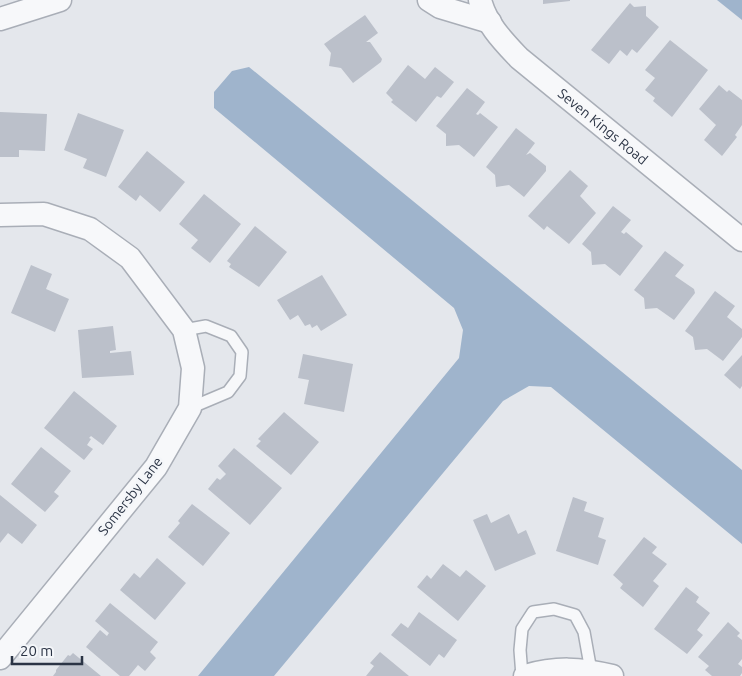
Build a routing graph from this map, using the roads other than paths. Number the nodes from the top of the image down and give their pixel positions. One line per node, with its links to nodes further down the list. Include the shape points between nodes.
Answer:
1 (60, 0): 4 (street)
2 (429, 0): 5 (street, via 440,7)
3 (480, 0): 5 (street, Seven Kings Road)
4 (0, 19)
5 (490, 22): 7 (street, Seven Kings Road, via 519,58)
6 (0, 215): 8 (street, Somersby Lane, via 44,214 90,229 130,258)
7 (742, 240)
8 (184, 330): 9 (street, Somersby Lane, via 193,368); 9 (lane, via 206,326 231,336 242,352 240,376 228,392)
9 (190, 408): 10 (street, Somersby Lane, via 156,467)
10 (0, 658)
11 (602, 673): 12 (street, via 562,668); 12 (lane, via 575,615 554,609 533,612 522,629)
12 (523, 676)

